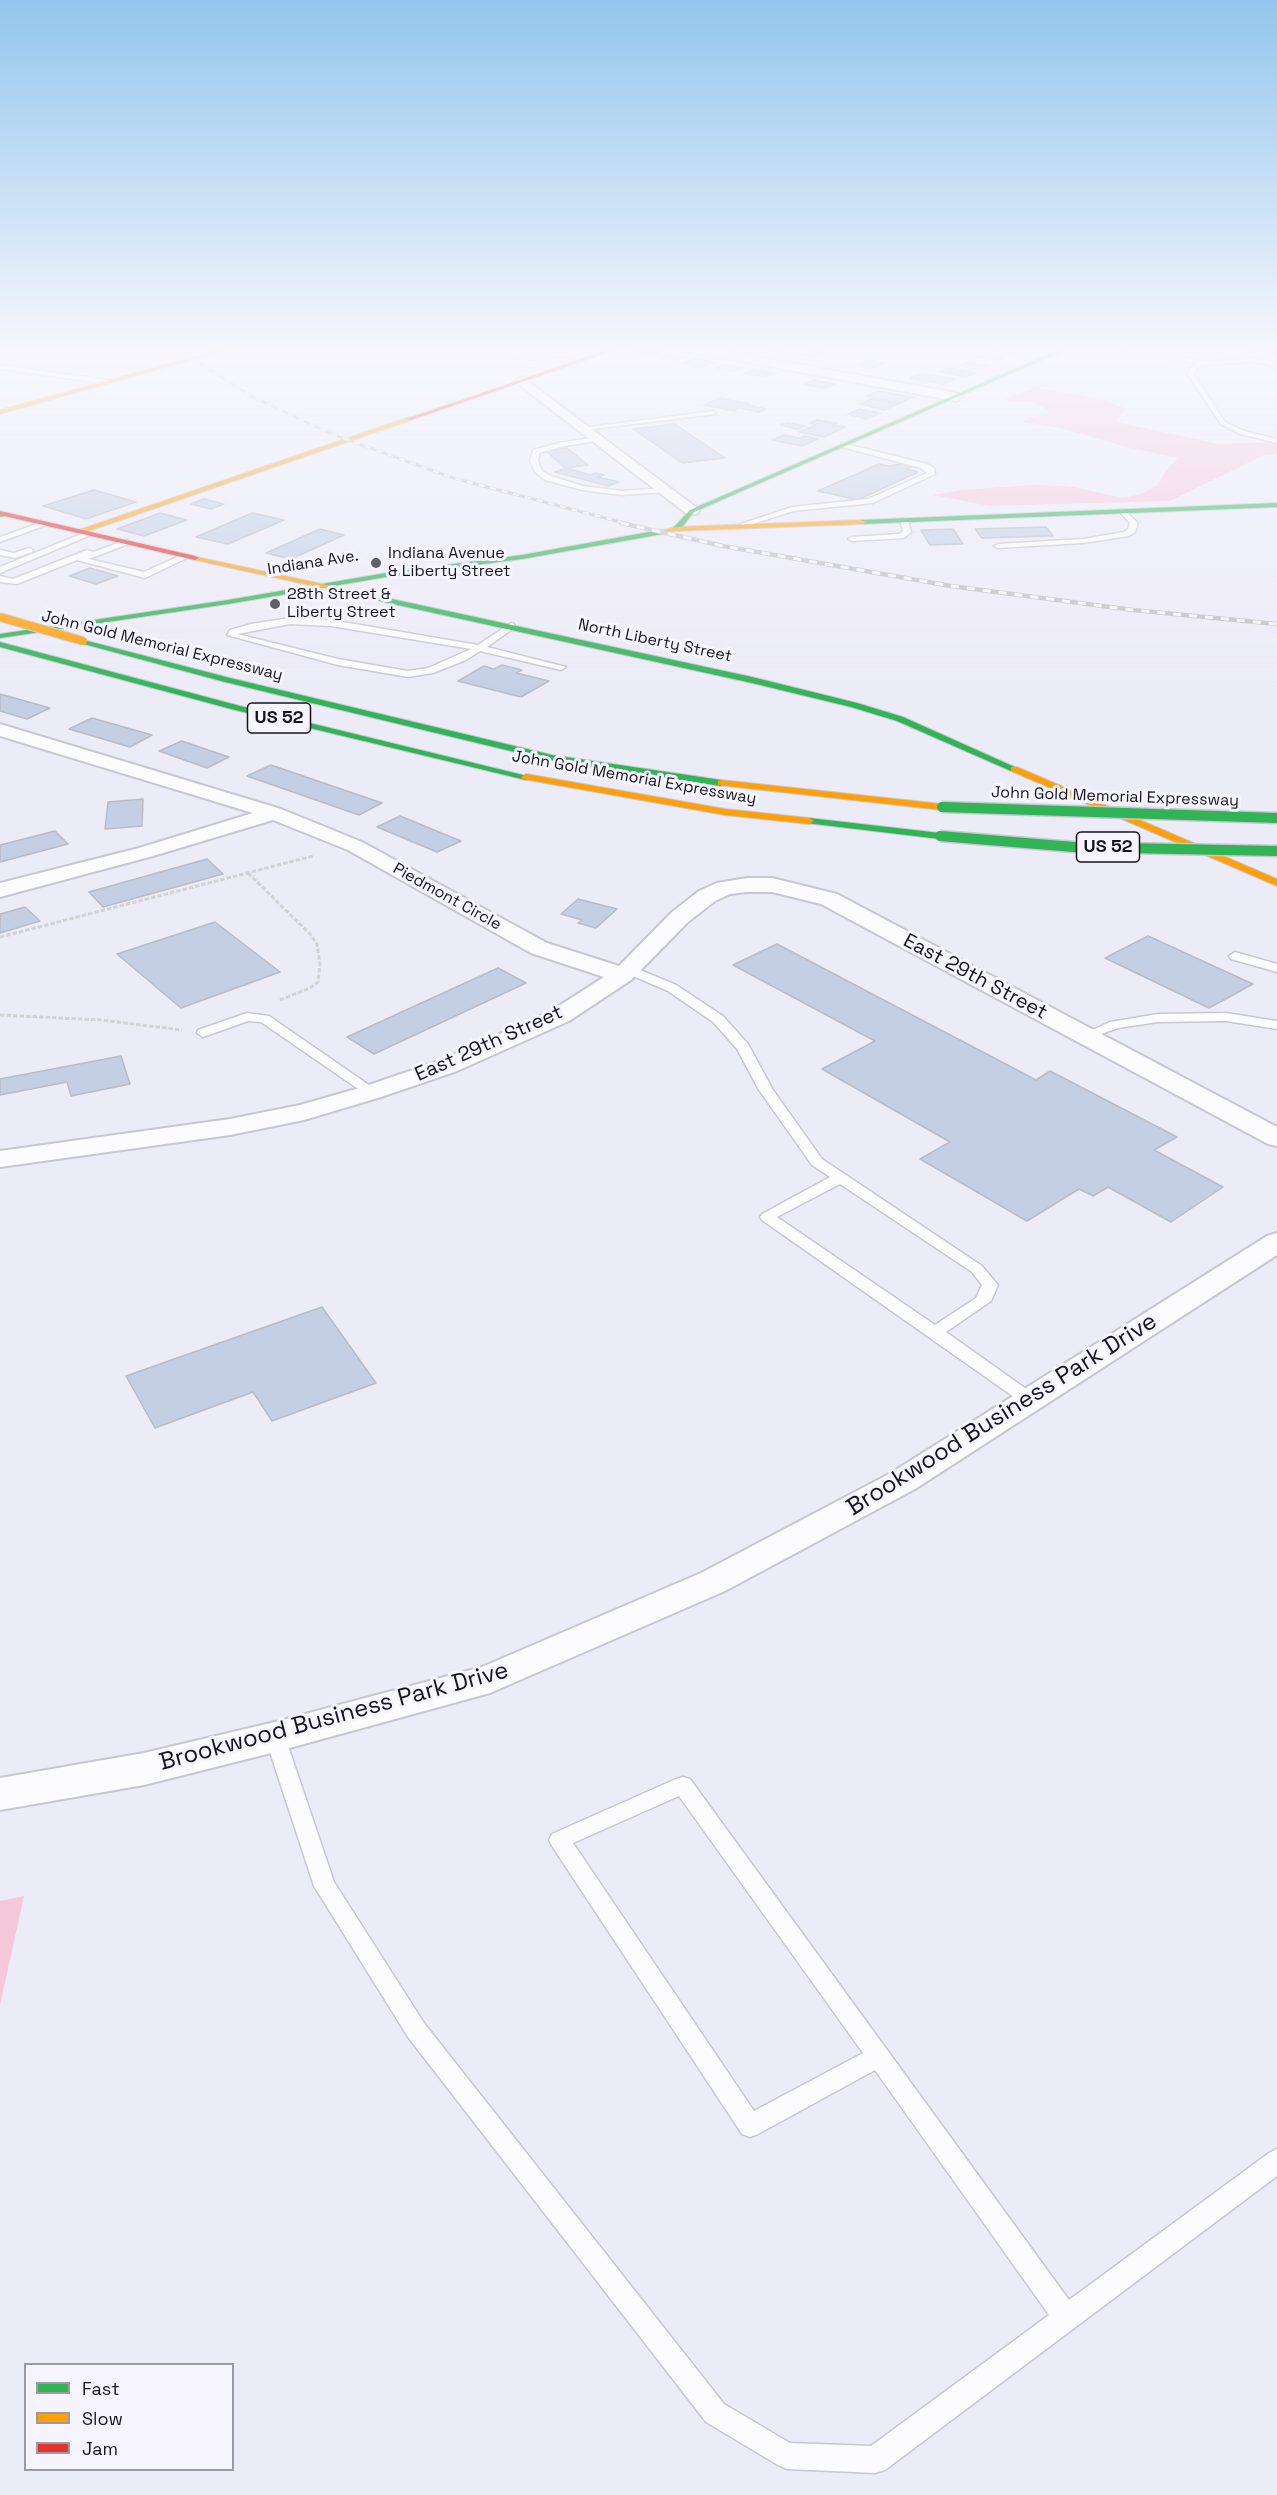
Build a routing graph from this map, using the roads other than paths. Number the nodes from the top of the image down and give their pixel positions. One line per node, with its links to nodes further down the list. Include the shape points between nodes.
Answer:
1 (284, 463): 15 (main road)
2 (535, 463): 6 (lane, via 539,472 549,478 582,488 621,493)
3 (630, 463): 6 (street)
4 (804, 463): 8 (main road)
5 (917, 463): 13 (lane, via 931,470 931,474 870,501 792,509)
6 (664, 490): 8 (street)
7 (1277, 505): 9 (main road)
8 (693, 511): 14 (main road)
9 (1123, 511): 11 (main road); 19 (lane, via 1134,524 1126,534)
10 (3, 514): 12 (main road, North Liberty Street)
11 (904, 520): 13 (main road); 16 (lane, via 907,532 900,536)
12 (45, 524): 15 (main road, North Liberty Street); 17 (lane)
13 (744, 526): 14 (main road)
14 (676, 529): 20 (main road)
15 (83, 533): 18 (main road, North Liberty Street); 21 (lane, via 15,556); 24 (lane)
16 (852, 539)
17 (0, 540)
18 (122, 542): 22 (main road, North Liberty Street); 22 (lane, via 81,560 145,575); 26 (lane, via 14,582)
19 (998, 546)
20 (547, 551): 23 (main road, Indiana Ave.); 27 (main road, Indiana Ave., via 460,558)
21 (0, 552)
22 (193, 557): 25 (main road, via 213,564); 27 (main road, North Liberty Street)
23 (475, 563): 28 (main road, Indiana Ave.); 31 (main road, via 430,574 401,597)
24 (0, 570)
25 (220, 575)
26 (0, 579)
27 (307, 581): 28 (main road, North Liberty Street); 30 (main road, Indiana Ave.)
28 (323, 585): 31 (main road, North Liberty Street); 35 (main road, Indiana Ave.)
29 (203, 592): 30 (main road)
30 (163, 602): 33 (main road, Indiana Ave.)
31 (432, 609): 34 (main road, North Liberty Street)
32 (0, 617): 36 (main road, bridge)
33 (0, 625): 36 (main road, John Gold Memorial Expressway / US 52, bridge)
34 (510, 626): 38 (lane); 44 (main road, North Liberty Street, via 752,680 900,719)
35 (0, 636)
36 (83, 641): 42 (main road, John Gold Memorial Expressway / US 52, bridge, via 552,758 740,786 942,807)
37 (0, 644): 43 (main road, John Gold Memorial Expressway / US 52, bridge, via 238,708 535,779 725,812 1074,847)
38 (479, 648): 38 (lane, via 430,671 408,674 338,662 231,635 254,626 309,621 376,628); 39 (lane)
39 (561, 667)
40 (0, 730): 41 (street, Piedmont Circle)
41 (274, 813): 45 (street); 48 (street, Piedmont Circle, via 355,846 538,948)
42 (1277, 818)
43 (1277, 851)
44 (1277, 884)
45 (0, 890)
46 (1235, 956): 47 (lane)
47 (1277, 968)
48 (626, 972): 51 (street, East 29th Street, via 680,917 706,897 735,886 772,885 829,899); 52 (street, East 29th Street, via 560,1016 448,1066); 55 (lane, via 672,988 718,1019 743,1047 766,1090 817,1162)
49 (1277, 1025): 51 (lane, via 1226,1017 1158,1018 1114,1025)
50 (203, 1033): 52 (lane, via 247,1017 264,1019)
51 (1085, 1036): 53 (street, East 29th Street)
52 (372, 1092): 54 (street, East 29th Street, via 304,1112 230,1127)
53 (1277, 1138)
54 (0, 1159)
55 (840, 1178): 57 (lane, via 977,1269 990,1285 983,1301); 57 (lane, via 767,1217)
56 (1277, 1242): 58 (street, Brookwood Business Park Drive)
57 (934, 1332): 58 (lane)
58 (1030, 1400): 59 (street, Brookwood Business Park Drive, via 903,1481 713,1582 490,1679)
59 (275, 1737): 60 (street, Brookwood Business Park Drive, via 144,1769); 63 (lane, via 325,1886 416,2030 715,2413 788,2456 875,2460)
60 (0, 1794)
61 (879, 2056): 61 (lane, via 683,1785 559,1840 750,2126); 63 (lane)
62 (1277, 2161): 63 (lane)
63 (1067, 2318)

